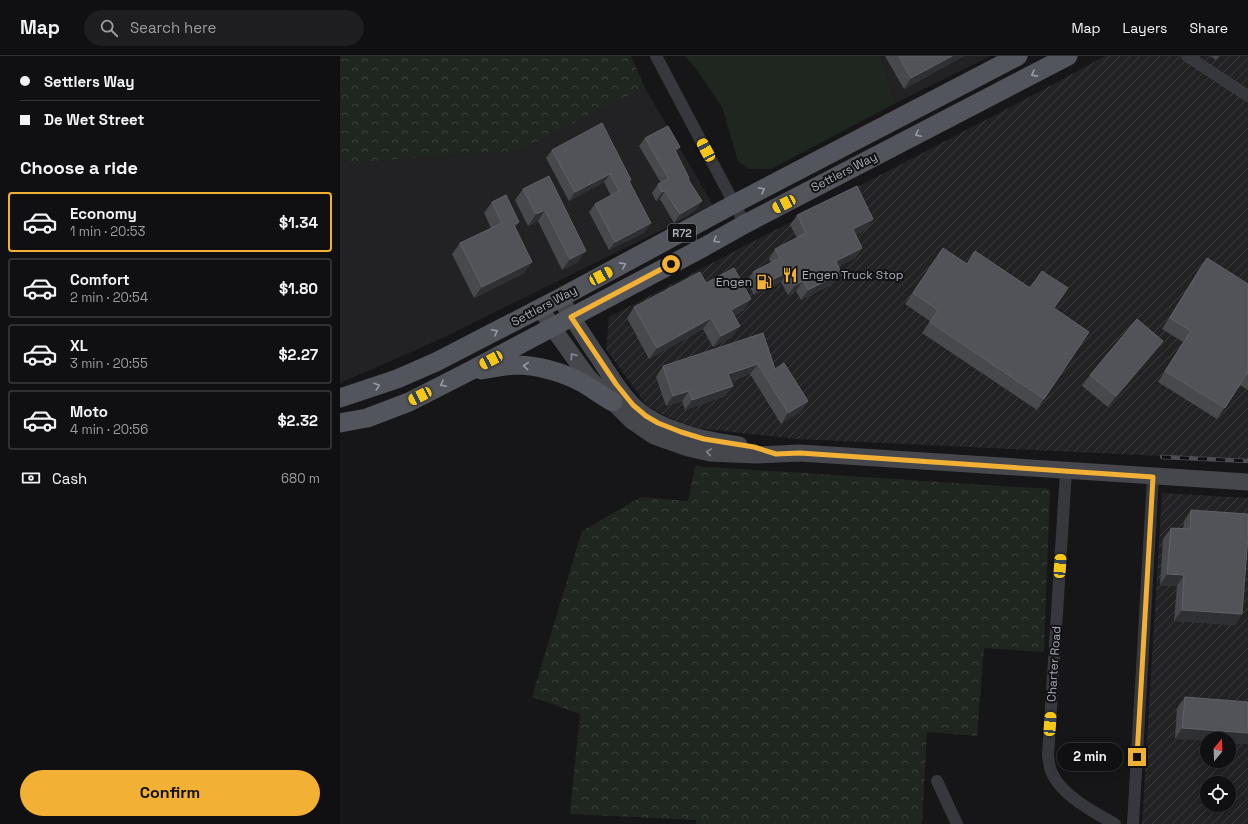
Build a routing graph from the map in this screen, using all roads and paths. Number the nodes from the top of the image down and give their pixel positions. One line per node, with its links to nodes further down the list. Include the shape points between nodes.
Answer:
1 (656, 56): 6 (street)
2 (1018, 56): 6 (main road, Settlers Way / R72, one-way to 2)
3 (1068, 56): 7 (main road, Settlers Way / R72, one-way to 7)
4 (1187, 56): 5 (street)
5 (1248, 96)
6 (734, 204): 7 (street); 8 (main road, Settlers Way / R72, one-way to 6)
7 (745, 224): 10 (main road, Settlers Way / R72, one-way to 10)
8 (560, 298): 9 (main road, Settlers Way / R72); 10 (street)
9 (541, 308): 11 (street); 13 (main road, Settlers Way / R72, one-way to 9, via 397,379 436,362)
10 (571, 317): 11 (main road, Settlers Way / R72); 16 (street, via 616,384 646,416 658,423 704,439 754,447)
11 (552, 327): 12 (main road, Settlers Way / R72); 14 (street, one-way to 11, via 588,377)
12 (466, 373): 14 (main road, one-way to 12, via 583,383 538,367 515,365); 15 (main road, Settlers Way / R72, one-way to 15, via 409,402 367,418)
13 (340, 398)
14 (613, 402): 16 (street, one-way to 14, via 739,455 688,448 654,436 632,421)
15 (340, 423)
16 (776, 454): 17 (street, via 800,453)
17 (1066, 471): 18 (street); 22 (street, Charter Road, via 1049,764 1056,781 1063,789 1099,816)
18 (1153, 477): 19 (street); 23 (street)
19 (1248, 482)
20 (937, 780): 21 (street)
21 (957, 824)
22 (1115, 824)
23 (1133, 824)

